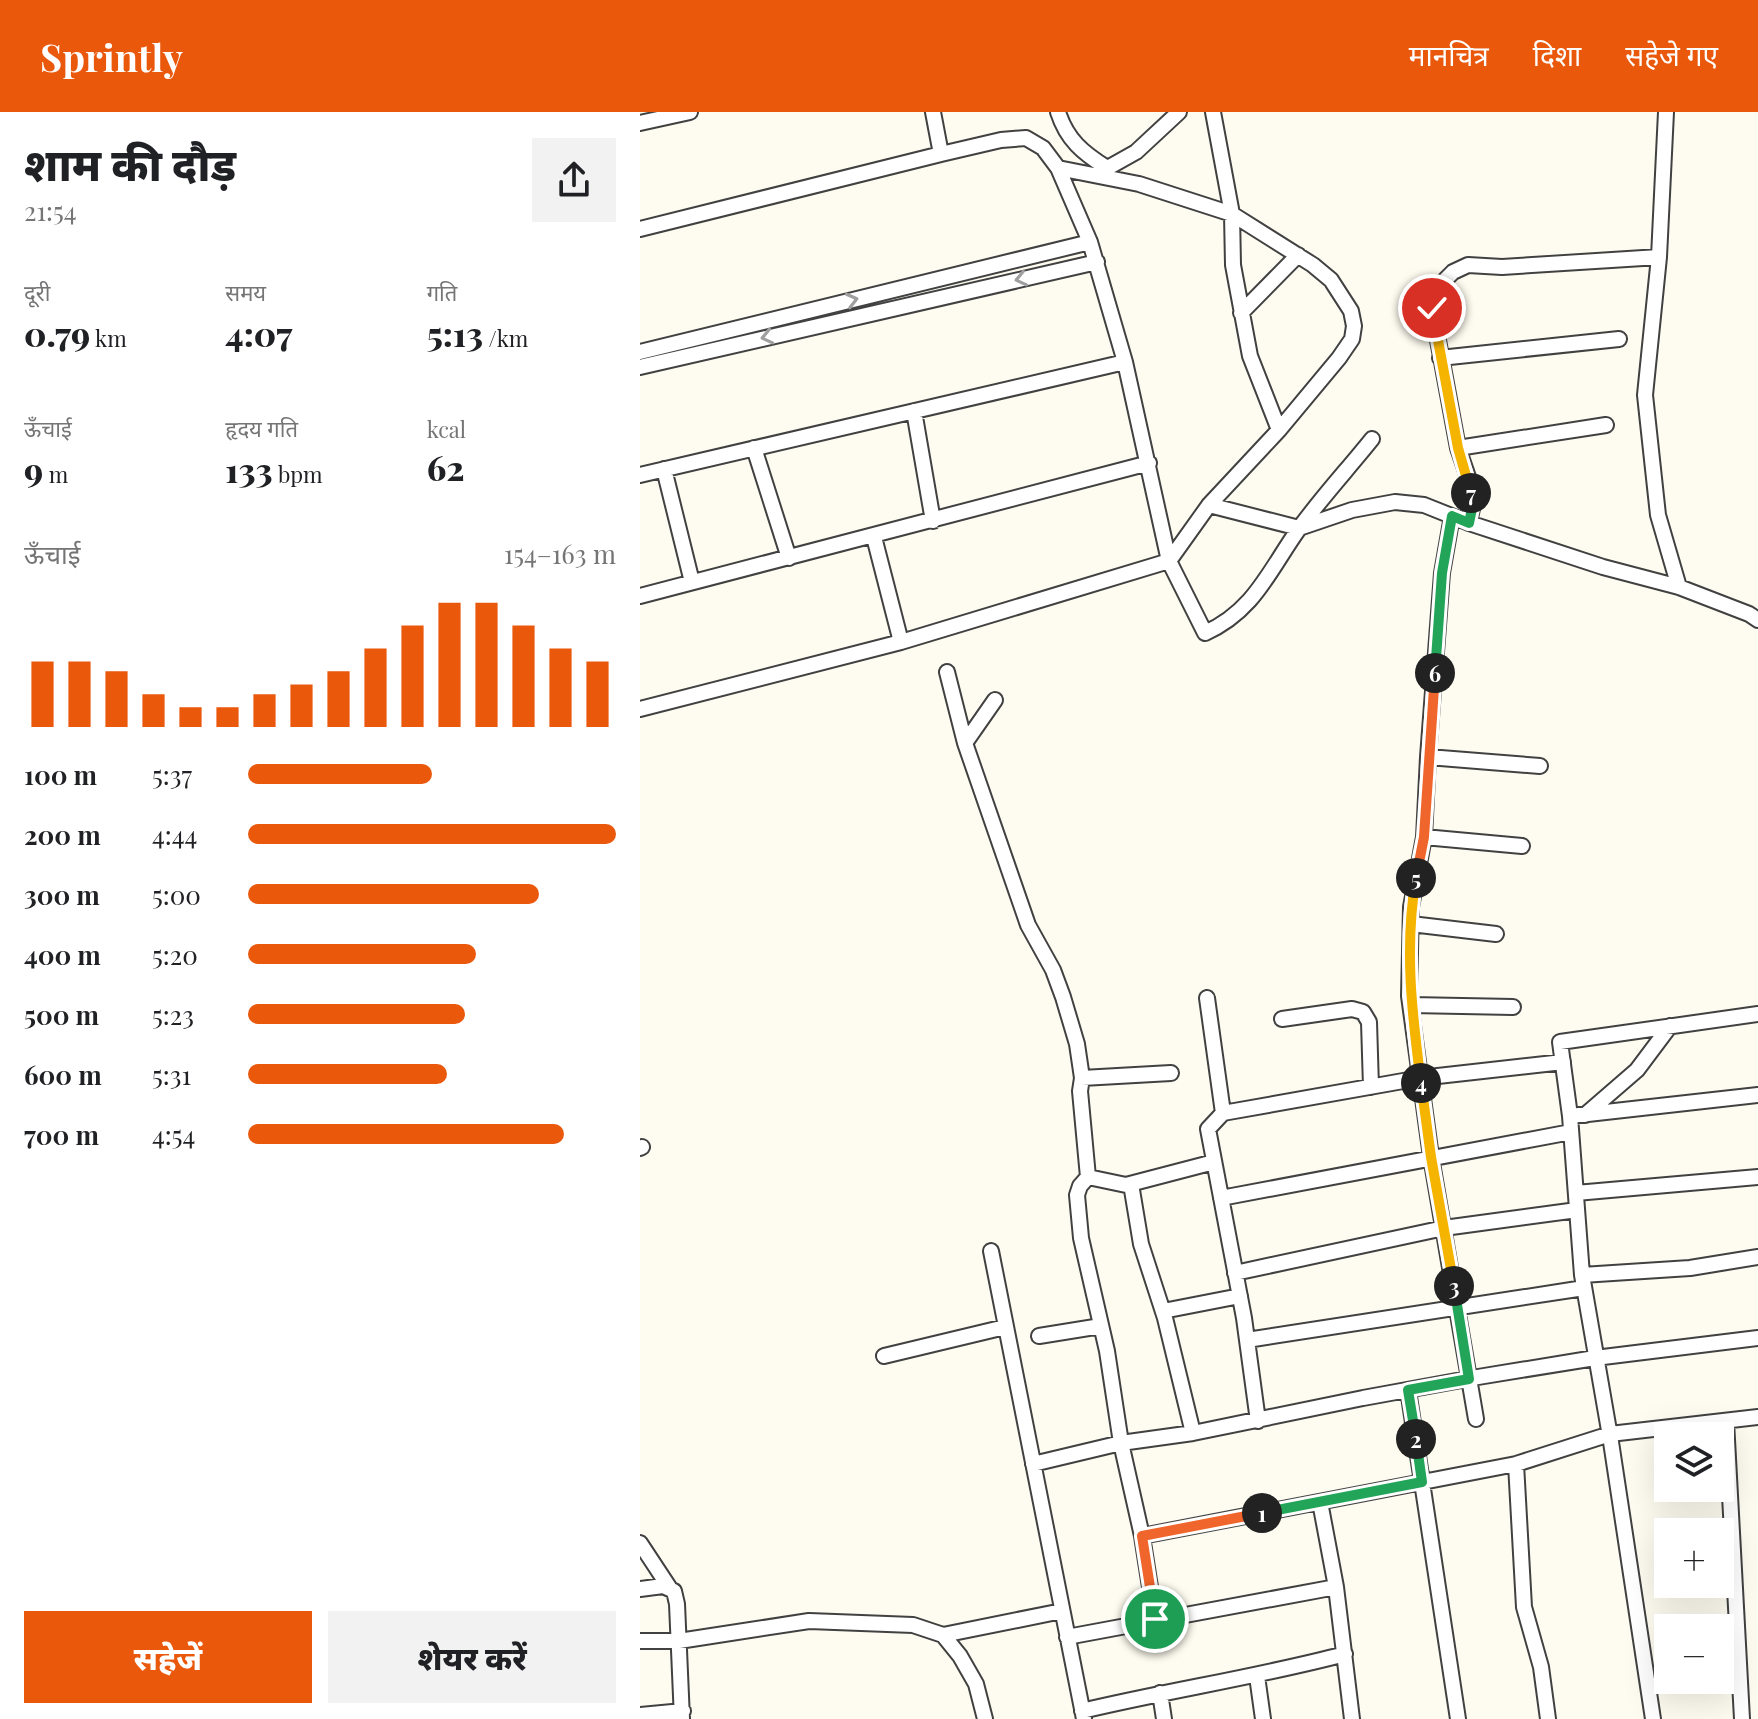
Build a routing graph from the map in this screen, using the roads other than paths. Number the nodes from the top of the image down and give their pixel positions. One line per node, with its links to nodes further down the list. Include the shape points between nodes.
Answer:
1 (646, 112): 8 (street)
2 (690, 112): 9 (street)
3 (933, 112): 10 (street)
4 (1058, 112): 12 (street, via 1070,139)
5 (1179, 112): 12 (street, via 1136,152)
6 (1213, 112): 13 (street)
7 (1666, 112): 17 (street)
8 (640, 114)
9 (640, 123)
10 (941, 154): 11 (street, via 1026,138 1043,148); 14 (street)
11 (1058, 168): 12 (street); 15 (street)
12 (1101, 172): 13 (street)
13 (1232, 214): 16 (street); 19 (street)
14 (640, 229)
15 (1090, 242): 18 (street); 21 (street, one-way to 15)
16 (1298, 255): 19 (street); 27 (street, via 1331,280 1351,311 1354,326 1339,358)
17 (1659, 257): 22 (street, via 1468,265 1443,282 1432,308); 43 (street, via 1645,395 1658,515)
18 (1097, 262): 23 (street); 24 (street, one-way to 24)
19 (1241, 313): 27 (street, via 1250,356)
20 (1619, 339): 22 (street)
21 (640, 352)
22 (1440, 358): 30 (street)
23 (1125, 362): 25 (street); 31 (street)
24 (640, 367)
25 (914, 411): 29 (street); 36 (street)
26 (1606, 425): 30 (street)
27 (1279, 430): 34 (street)
28 (1372, 439): 38 (street)
29 (754, 448): 32 (street); 40 (street)
30 (1458, 448): 37 (street, via 1473,504)
31 (1149, 463): 36 (street); 41 (street)
32 (664, 469): 33 (street); 42 (street)
33 (640, 475)
34 (1209, 505): 38 (street); 41 (street)
35 (1452, 516): 37 (street); 38 (street, via 1424,505 1395,502); 51 (street, via 1442,573)
36 (933, 521): 39 (street)
37 (1469, 523): 43 (street)
38 (1299, 528): 41 (street, via 1250,603 1205,633)
39 (874, 537): 40 (street); 46 (street)
40 (789, 558): 42 (street)
41 (1169, 561): 46 (street)
42 (692, 582): 44 (street)
43 (1679, 587): 45 (street)
44 (640, 596)
45 (1758, 620)
46 (901, 642): 49 (street)
47 (947, 672): 50 (street)
48 (995, 700): 50 (street)
49 (640, 709)
50 (965, 743): 65 (street, via 1028,925 1063,997)
51 (1428, 757): 52 (street); 53 (street)
52 (1540, 766)
53 (1424, 837): 54 (street); 55 (street)
54 (1522, 846)
55 (1411, 924): 56 (street); 58 (street)
56 (1496, 934)
57 (1207, 998): 69 (street)
58 (1411, 1005): 59 (street); 66 (street)
59 (1513, 1007)
60 (1758, 1014): 62 (street)
61 (1282, 1019): 67 (street, via 1363,1012 1369,1022)
62 (1670, 1026): 63 (street, via 1560,1042); 70 (street, via 1637,1070)
63 (1563, 1062): 66 (street); 70 (street)
64 (1171, 1073): 65 (street)
65 (1082, 1078): 74 (street)
66 (1420, 1078): 67 (street); 72 (street)
67 (1371, 1087): 69 (street)
68 (1758, 1095): 70 (street)
69 (1223, 1113): 73 (street, via 1208,1129)
70 (1578, 1115): 71 (street)
71 (1571, 1132): 72 (street); 77 (street)
72 (1431, 1157): 78 (street); 80 (street)
73 (1214, 1162): 76 (street); 78 (street)
74 (1088, 1177): 76 (street); 88 (street, via 1080,1186 1078,1206)
75 (1758, 1177): 77 (street)
76 (1131, 1184): 87 (street, via 1141,1244)
77 (1576, 1193): 79 (street)
78 (1221, 1198): 83 (street)
79 (1577, 1210): 80 (street); 84 (street)
80 (1444, 1228): 83 (street); 86 (street)
81 (991, 1251): 89 (street)
82 (1758, 1257): 84 (street)
83 (1235, 1273): 85 (street)
84 (1583, 1281): 86 (street); 94 (street)
85 (1240, 1296): 87 (street); 92 (street)
86 (1457, 1305): 92 (street); 95 (street)
87 (1163, 1311): 101 (street)
88 (1101, 1326): 90 (street); 103 (street)
89 (1005, 1327): 93 (street); 104 (street)
90 (1039, 1336)
91 (1758, 1338): 94 (street)
92 (1247, 1340): 99 (street)
93 (884, 1356)
94 (1595, 1358): 95 (street); 102 (street)
95 (1469, 1379): 96 (street); 98 (street)
96 (1408, 1390): 99 (street); 106 (street)
97 (1758, 1417): 100 (street)
98 (1476, 1419)
99 (1258, 1421): 101 (street)
100 (1726, 1421): 102 (street); 132 (street)
101 (1193, 1433): 103 (street)
102 (1610, 1434): 105 (street); 131 (street)
103 (1121, 1443): 104 (street); 108 (street)
104 (1033, 1464): 113 (street)
105 (1516, 1464): 106 (street); 130 (street, via 1524,1607 1541,1667)
106 (1422, 1482): 107 (street); 129 (street)
107 (1320, 1502): 108 (street); 111 (street)
108 (1142, 1536): 114 (street)
109 (640, 1543): 110 (street)
110 (669, 1587): 112 (street); 118 (street, via 677,1604)
111 (1336, 1587): 114 (street); 119 (street)
112 (640, 1589)
113 (1062, 1611): 115 (street); 116 (street)
114 (1155, 1619): 116 (street)
115 (943, 1635): 118 (street, via 913,1625 809,1621); 125 (street, via 976,1684)
116 (1067, 1637): 124 (street)
117 (640, 1641): 118 (street)
118 (679, 1641): 123 (street)
119 (1345, 1654): 120 (street); 128 (street)
120 (1257, 1676): 121 (street); 127 (street)
121 (1160, 1693): 124 (street); 126 (street)
122 (640, 1715): 123 (street)
123 (682, 1715)
124 (1083, 1715)
125 (985, 1719)
126 (1164, 1719)
127 (1263, 1719)
128 (1352, 1719)
129 (1458, 1719)
130 (1548, 1719)
131 (1653, 1719)
132 (1742, 1719)

